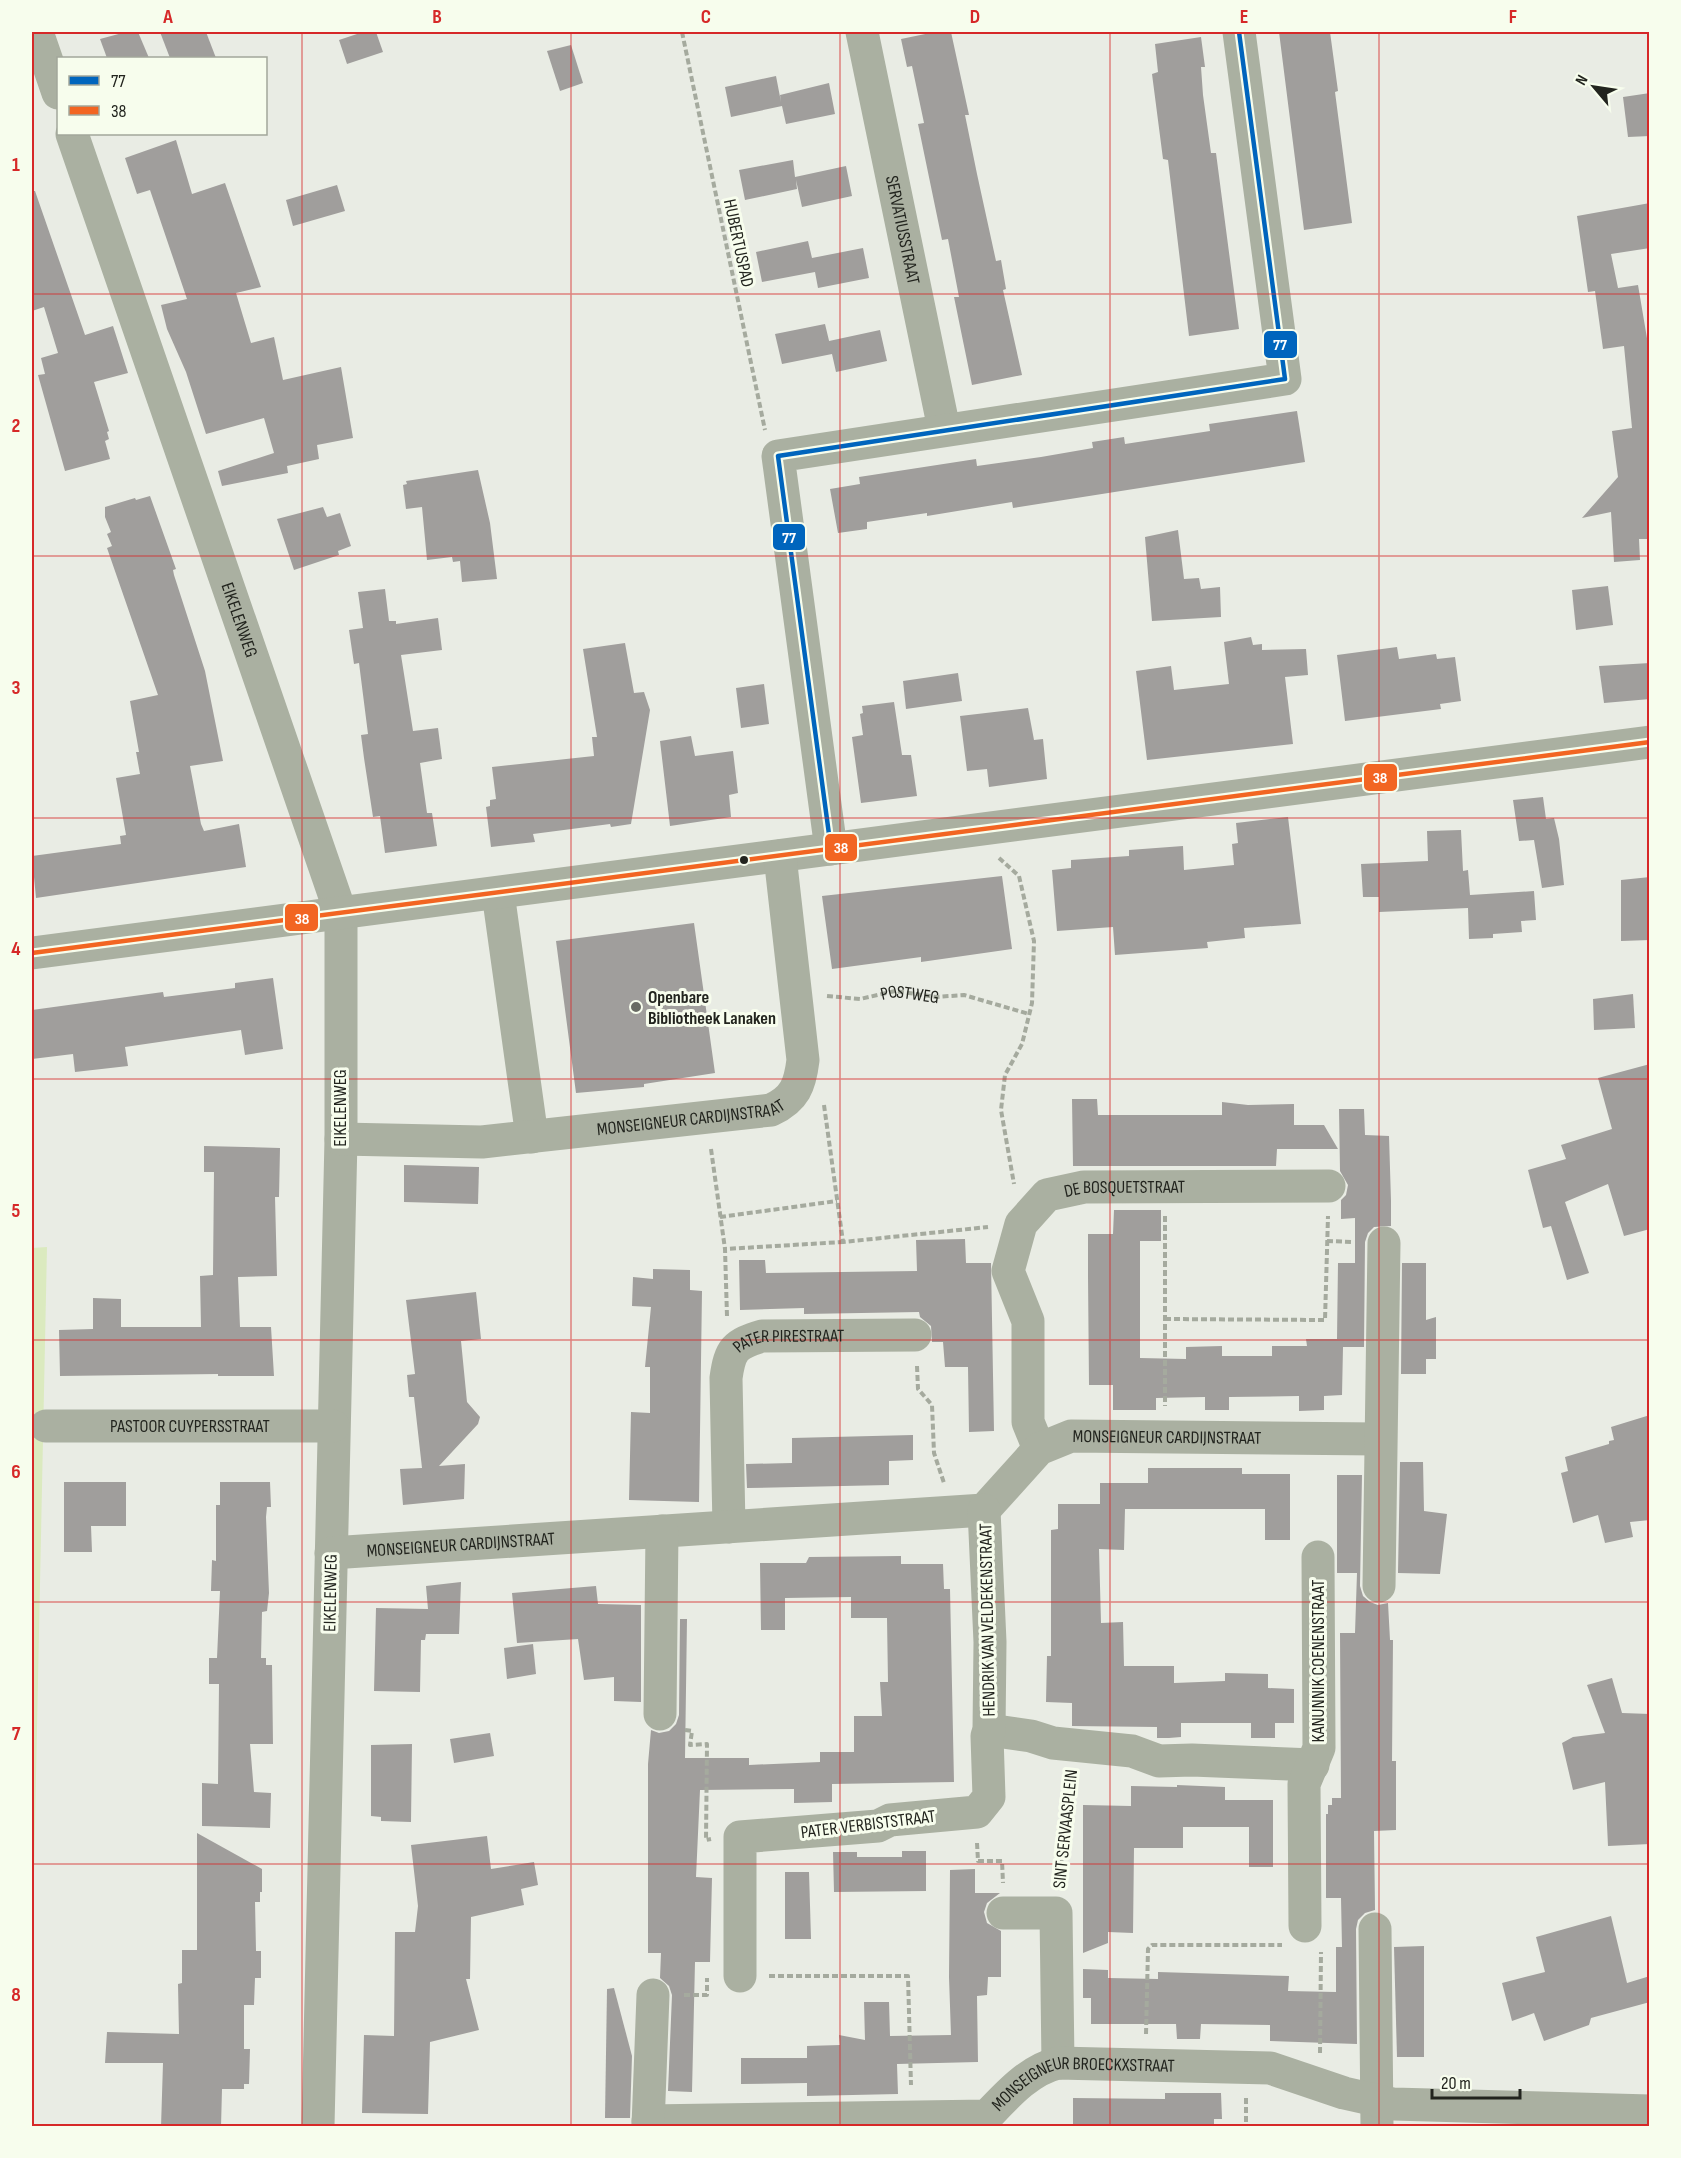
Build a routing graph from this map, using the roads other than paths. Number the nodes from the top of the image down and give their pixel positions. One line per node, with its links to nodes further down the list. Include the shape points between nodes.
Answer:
1 (37, 32): 4 (street)
2 (862, 32): 6 (street, SERVATIUSSTRAAT)
3 (1239, 32): 6 (street, via 1285,379)
4 (57, 90)
5 (72, 135): 11 (street, EIKELENWEG)
6 (944, 429): 8 (street, via 778,456)
7 (1650, 742): 8 (street)
8 (831, 849): 9 (street)
9 (780, 855): 10 (street); 13 (street, MONSEIGNEUR CARDIJNSTRAAT, via 803,1060 801,1080 794,1095 771,1110)
10 (498, 893): 11 (street); 13 (street)
11 (341, 914): 12 (street); 14 (street, EIKELENWEG)
12 (32, 953)
13 (532, 1137): 14 (street, MONSEIGNEUR CARDIJNSTRAAT, via 482,1142)
14 (340, 1139): 19 (street, EIKELENWEG)
15 (1329, 1186): 21 (street, DE BOSQUETSTRAAT, via 1084,1187 1047,1195 1025,1220 1008,1272 1028,1322 1028,1422)
16 (1384, 1243): 20 (street)
17 (915, 1335): 23 (street, PATER PIRESTRAAT, via 762,1336 741,1342 729,1357 726,1378)
18 (46, 1426): 19 (street, PASTOOR CUYPERSSTRAAT)
19 (333, 1426): 25 (street, EIKELENWEG)
20 (1379, 1439): 21 (street, MONSEIGNEUR CARDIJNSTRAAT, via 1071,1436); 27 (street)
21 (1039, 1449): 22 (street, MONSEIGNEUR CARDIJNSTRAAT)
22 (969, 1511): 23 (street, MONSEIGNEUR CARDIJNSTRAAT); 29 (street, HENDRIK VAN VELDEKENSTRAAT, via 990,1642)
23 (729, 1527): 24 (street, MONSEIGNEUR CARDIJNSTRAAT)
24 (662, 1531): 25 (street, MONSEIGNEUR CARDIJNSTRAAT); 28 (street)
25 (331, 1553): 41 (street, EIKELENWEG)
26 (1318, 1557): 30 (street, KANUNNIK COENENSTRAAT, via 1319,1748)
27 (1379, 1586)
28 (660, 1714)
29 (989, 1730): 30 (street, KANUNNIK COENENSTRAAT, via 1132,1751 1159,1761); 34 (street, PATER VERBISTSTRAAT, via 989,1797 977,1812 890,1820 878,1826 740,1837)
30 (1314, 1765): 32 (street, KANUNNIK COENENSTRAAT, via 1304,1784)
31 (1003, 1913): 36 (street, SINT SERVAASPLEIN, via 1056,1913)
32 (1305, 1926)
33 (1375, 1929): 38 (street)
34 (740, 1976)
35 (653, 1995): 40 (street, MONSEIGNEUR BROECKXSTRAAT)
36 (1058, 2063): 38 (street, MONSEIGNEUR BROECKXSTRAAT, via 1270,2068 1319,2084); 39 (street, MONSEIGNEUR BROECKXSTRAAT, via 1042,2067 1005,2096)
37 (1650, 2111): 38 (street, MONSEIGNEUR BROECKXSTRAAT, via 1393,2104)
38 (1377, 2114)
39 (987, 2122): 40 (street, MONSEIGNEUR BROECKXSTRAAT, via 911,2117)
40 (648, 2124)
41 (318, 2127)

